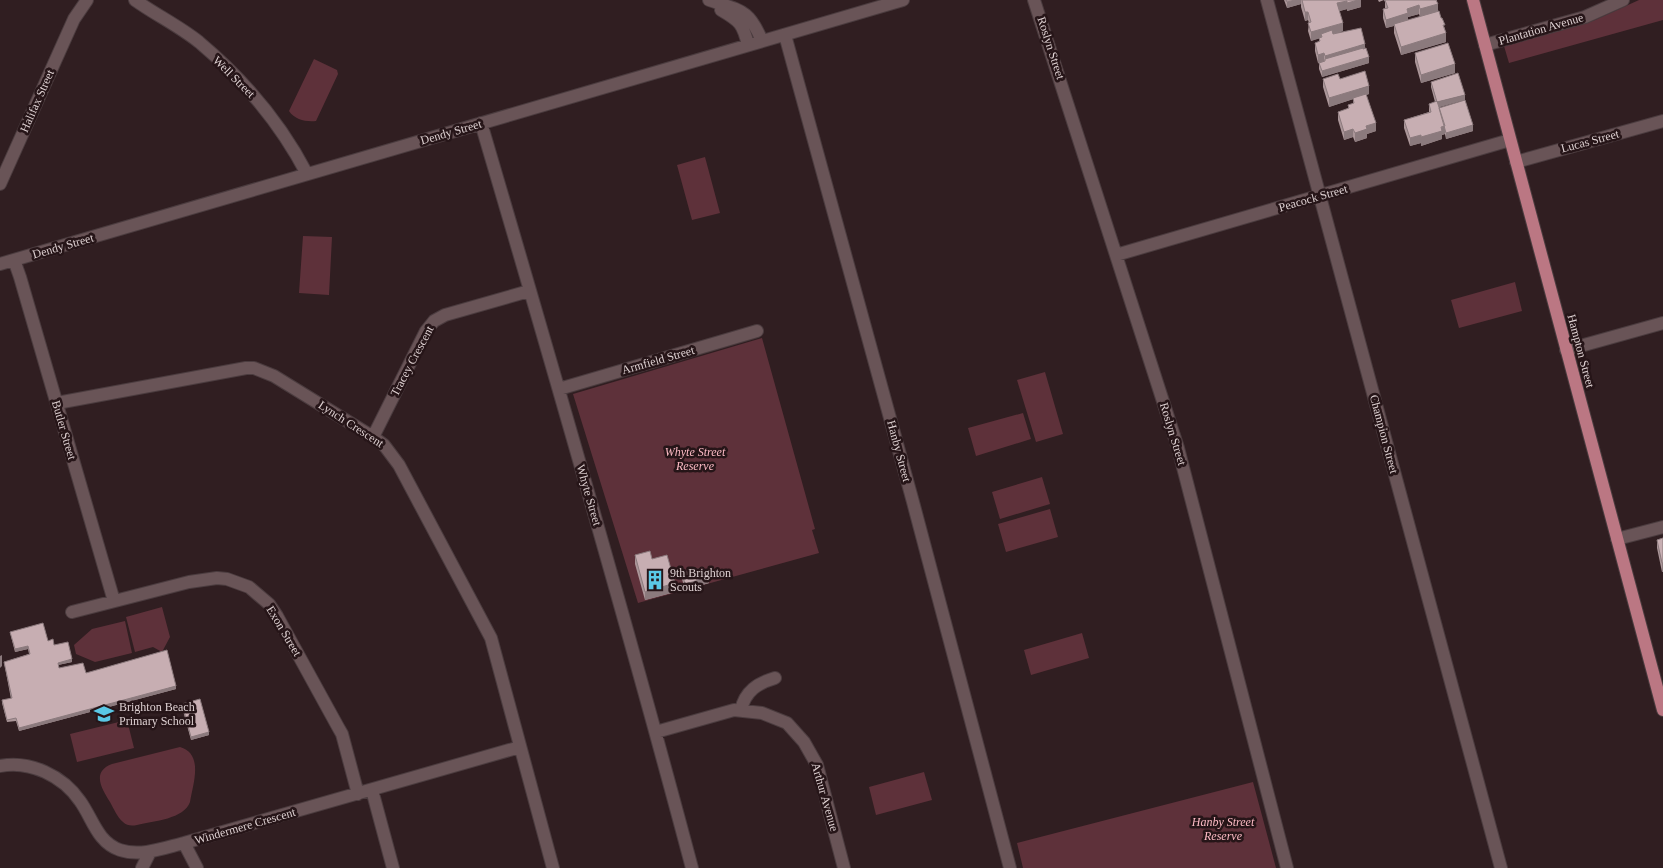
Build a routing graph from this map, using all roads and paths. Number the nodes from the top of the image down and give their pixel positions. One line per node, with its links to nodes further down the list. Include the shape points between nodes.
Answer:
1 (77, 0): 12 (street, Halifax Street)
2 (87, 0): 12 (street, Halifax Street)
3 (702, 0): 16 (street, via 740,23)
4 (709, 0): 14 (street, via 745,13 755,24)
5 (903, 0): 11 (street, Dendy Street)
6 (1267, 0): 23 (street, Champion Street)
7 (1473, 0): 15 (main road, Hampton Street)
8 (1624, 0): 15 (street, Plantation Avenue, via 1584,17)
9 (135, 1): 21 (street, Well Street, via 198,42 249,90 282,132)
10 (1036, 2): 24 (street, Roslyn Street)
11 (860, 6): 13 (street, Dendy Street)
12 (74, 19): 22 (street, Halifax Street)
13 (785, 35): 14 (street, Dendy Street); 54 (street, Hanby Street)
14 (762, 42): 16 (street, Dendy Street)
15 (1485, 45): 19 (main road, Hampton Street)
16 (748, 46): 18 (street, Dendy Street)
17 (1663, 121): 20 (street, Lucas Street)
18 (481, 123): 21 (street, Dendy Street); 27 (street, Whyte Street)
19 (1510, 140): 20 (main road, Hampton Street); 23 (street, Peacock Street)
20 (1516, 162): 30 (main road, Hampton Street)
21 (307, 174): 25 (street, Dendy Street)
22 (0, 184)
23 (1320, 196): 24 (street, Peacock Street); 56 (street, Champion Street)
24 (1116, 255): 55 (street, Roslyn Street, via 1178,448)
25 (14, 260): 26 (street, Dendy Street); 32 (street, Butler Street)
26 (0, 264)
27 (529, 291): 31 (street, Whyte Street); 33 (street, Tracey Crescent, via 444,315 434,321)
28 (1663, 323): 30 (street)
29 (757, 331): 31 (street, Armfield Street)
30 (1566, 350): 35 (main road, Hampton Street)
31 (559, 389): 41 (street, Whyte Street)
32 (56, 403): 33 (street, Lynch Crescent, via 254,368 274,376); 36 (street, Butler Street)
33 (373, 436): 42 (street, Lynch Crescent, via 399,465 488,632)
34 (1663, 527): 35 (street)
35 (1616, 539): 40 (main road, Hampton Street)
36 (114, 601): 37 (street, Exon Street); 45 (street, Exon Street, via 217,578 238,582 260,596 277,616 342,734)
37 (72, 612)
38 (775, 678): 39 (street, via 754,687 742,703)
39 (741, 710): 41 (street, Arthur Avenue); 53 (street, Arthur Avenue, via 762,713 787,723 804,742 817,765)
40 (1663, 710)
41 (656, 732): 52 (street, Whyte Street)
42 (520, 748): 44 (street, Windermere Crescent); 51 (street, Lynch Crescent)
43 (0, 766): 47 (street, Windermere Crescent, via 21,765 48,773 74,793 98,834 110,844 120,850)
44 (372, 790): 45 (street, Windermere Crescent); 50 (street)
45 (358, 794): 46 (street, Windermere Crescent)
46 (184, 843): 47 (street, Windermere Crescent); 49 (street)
47 (150, 852): 48 (street)
48 (142, 868)
49 (197, 868)
50 (393, 868)
51 (553, 868)
52 (692, 868)
53 (844, 868)
54 (1010, 868)
55 (1287, 868)
56 (1501, 868)

